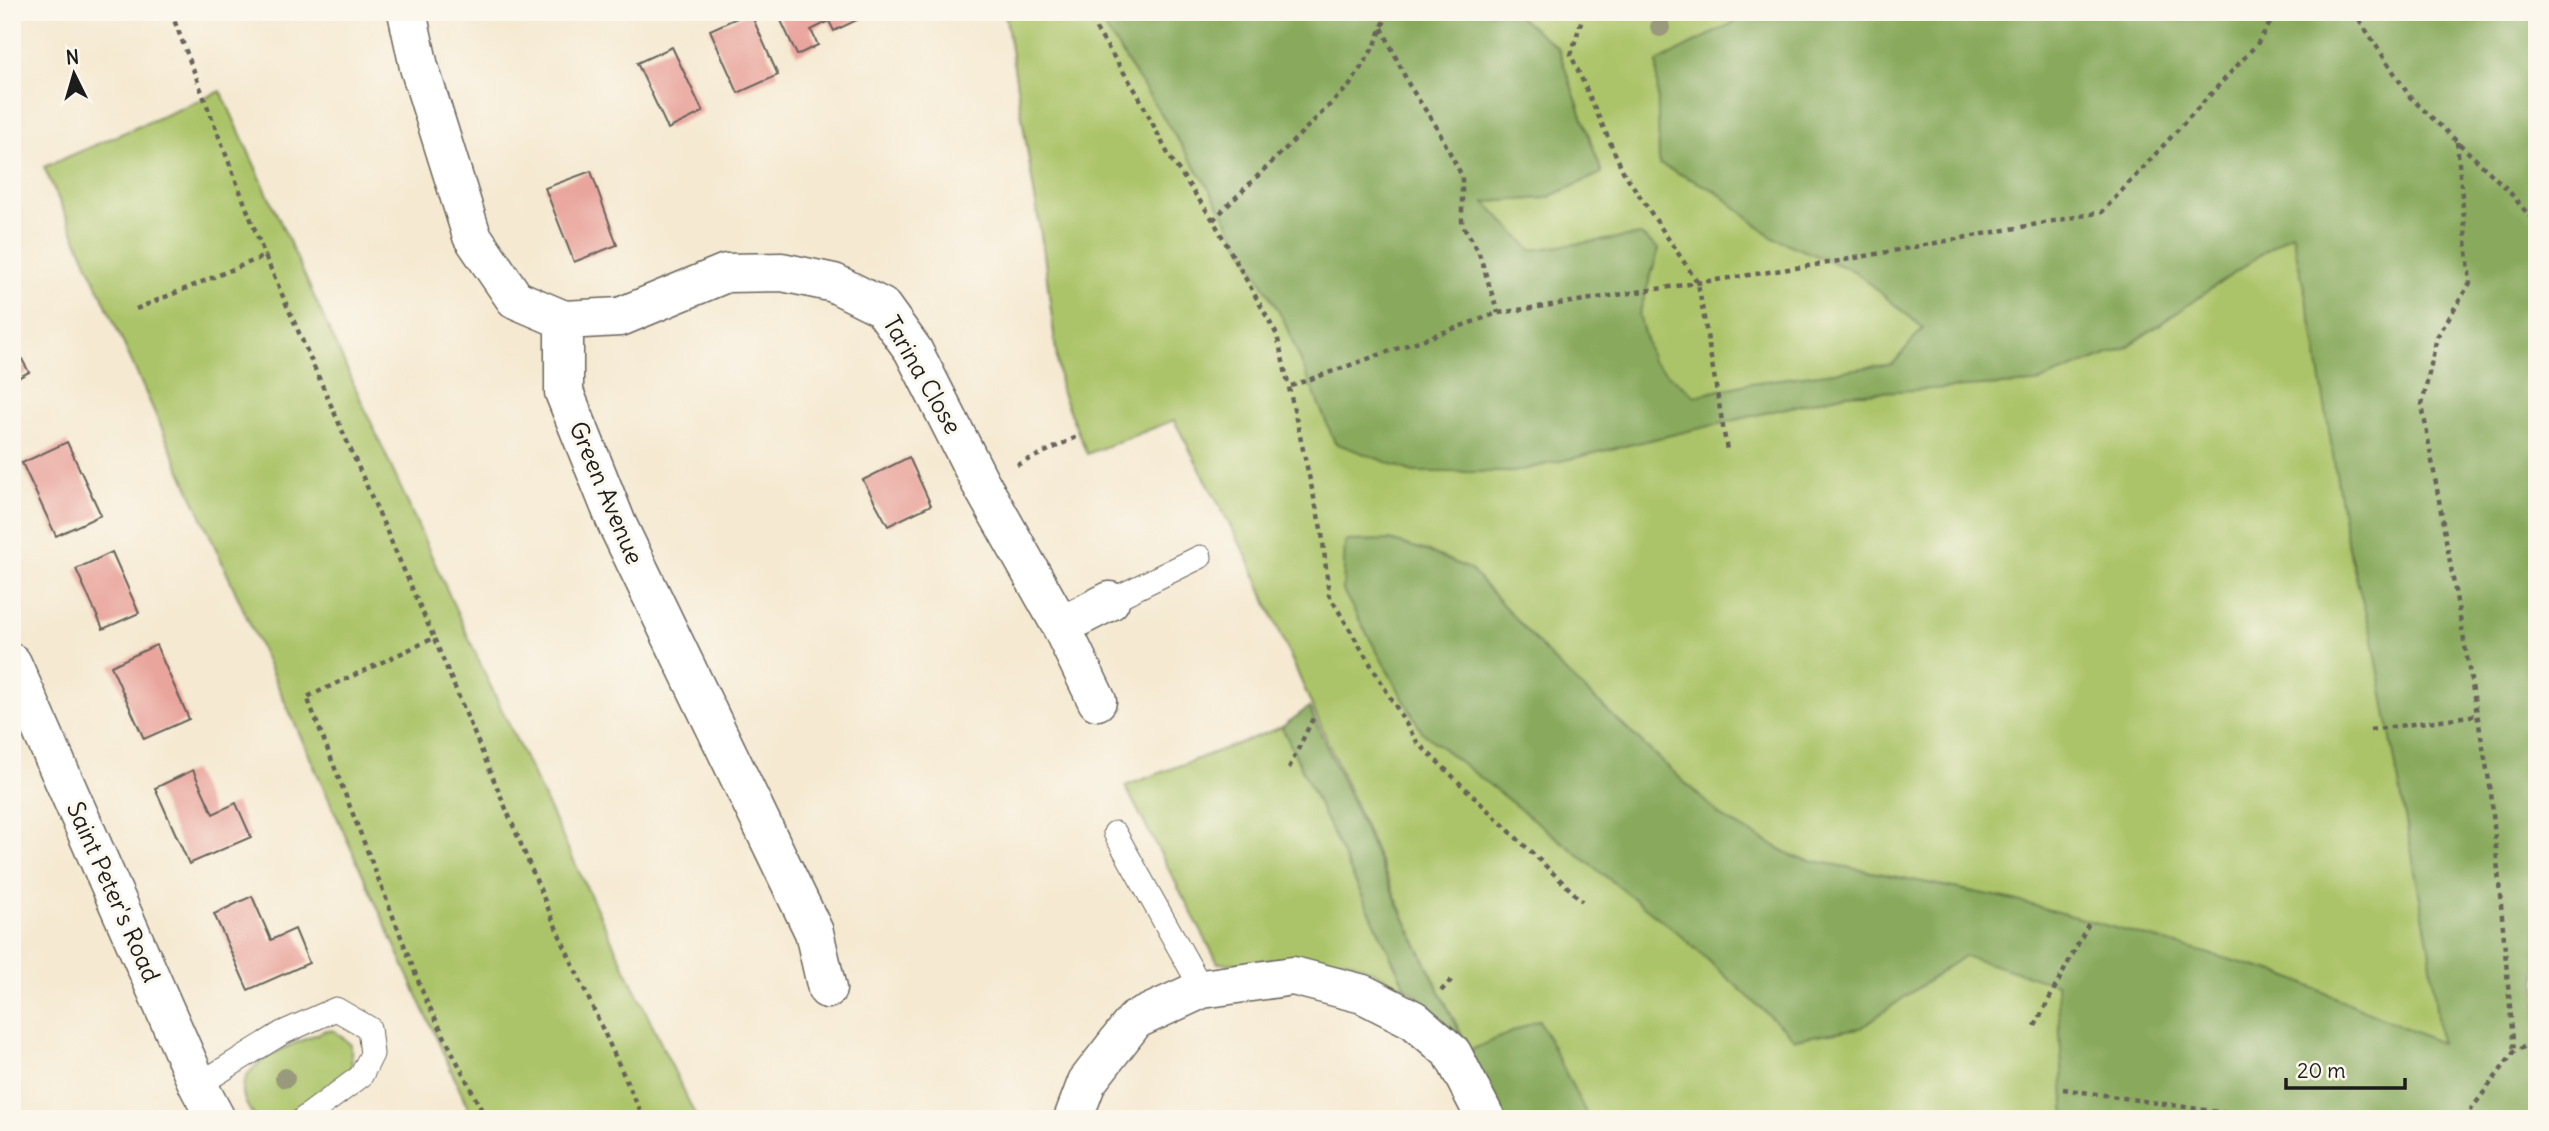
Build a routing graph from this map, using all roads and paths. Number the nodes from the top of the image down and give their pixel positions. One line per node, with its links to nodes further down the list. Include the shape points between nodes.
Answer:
1 (171, 12): 12 (path)
2 (407, 12): 16 (street, via 419,67 472,236 514,299)
3 (1085, 12): 10 (path, via 1137,93 1169,156)
4 (1388, 12): 8 (path)
5 (1584, 12): 13 (path, via 1571,55 1623,171)
6 (2277, 12): 13 (path, via 2257,44 2102,212)
7 (2354, 12): 9 (path, via 2410,97)
8 (1382, 27): 10 (path, via 1350,85); 15 (path, via 1409,85 1462,176 1462,224 1478,250)
9 (2457, 142): 11 (path); 28 (path, via 2470,283 2437,337 2422,405)
10 (1213, 220): 17 (path, via 1277,335)
11 (2537, 225)
12 (265, 256): 14 (path); 24 (path)
13 (1698, 282): 15 (path); 19 (path)
14 (136, 309)
15 (1498, 313): 17 (path)
16 (564, 320): 20 (street, Tarina Close, via 620,317 726,273 782,272 834,283 882,307 890,317 913,350); 34 (street, Green Avenue, via 564,393 617,524 814,932)
17 (1290, 386): 32 (path, via 1322,533 1329,595 1417,742)
18 (1079, 436): 20 (path)
19 (1727, 450)
20 (980, 482): 23 (street, Tarina Close)
21 (1200, 557): 22 (lane)
22 (1110, 601): 23 (street)
23 (1061, 626): 26 (street, Tarina Close)
24 (433, 638): 43 (path, via 307,697 425,998); 44 (path, via 558,932)
25 (12, 663): 39 (street, Saint Peter's Road)
26 (1097, 701)
27 (1315, 714): 30 (path)
28 (2477, 715): 29 (path); 38 (path, via 2491,792)
29 (2370, 730)
30 (1289, 768)
31 (1115, 833): 35 (lane)
32 (1582, 901)
33 (2090, 921): 36 (path)
34 (827, 989)
35 (1202, 989): 45 (street, via 1135,1020 1087,1082); 46 (street, via 1293,976 1363,994 1414,1020 1452,1053)
36 (2035, 1026)
37 (2537, 1040): 38 (path)
38 (2514, 1052): 48 (path)
39 (198, 1085): 41 (street, Saint Peter's Road); 42 (lane, via 282,1033 336,1009 369,1028 372,1054 361,1076)
40 (2063, 1088): 47 (path)
41 (216, 1119)
42 (303, 1119)
43 (486, 1119)
44 (644, 1119)
45 (1073, 1119)
46 (1486, 1119)
47 (2266, 1119)
48 (2464, 1119)

